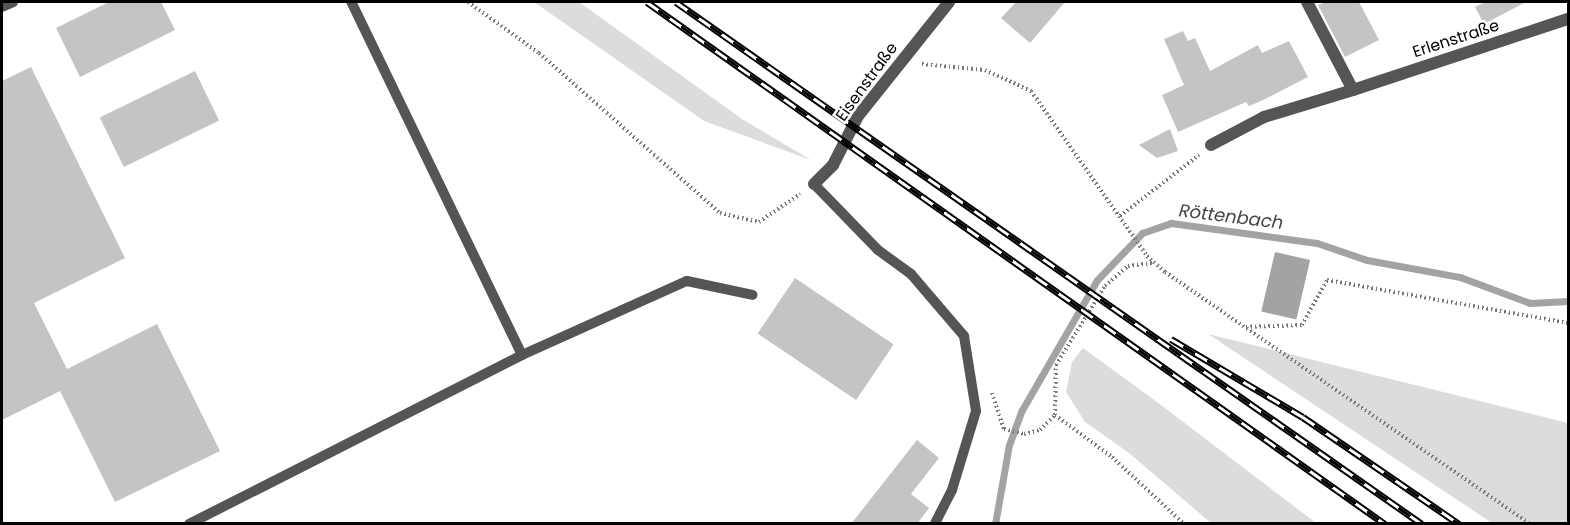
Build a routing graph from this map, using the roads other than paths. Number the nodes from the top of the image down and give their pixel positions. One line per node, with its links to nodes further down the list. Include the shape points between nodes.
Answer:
1 (13, 2): 5 (lane)
2 (351, 2): 11 (lane)
3 (949, 2): 9 (street, Eisenstraße, via 858,116 833,165)
4 (1307, 2): 7 (street)
5 (2, 7)
6 (1569, 19): 7 (street, Erlenstraße)
7 (1353, 90): 8 (street, Erlenstraße, via 1264,117)
8 (1211, 145)
9 (814, 184): 14 (lane, via 878,250 911,274 964,336 976,411 952,489)
10 (753, 295): 11 (lane, via 687,281)
11 (522, 355): 12 (lane)
12 (207, 519): 13 (lane)
13 (189, 524)
14 (934, 524)

